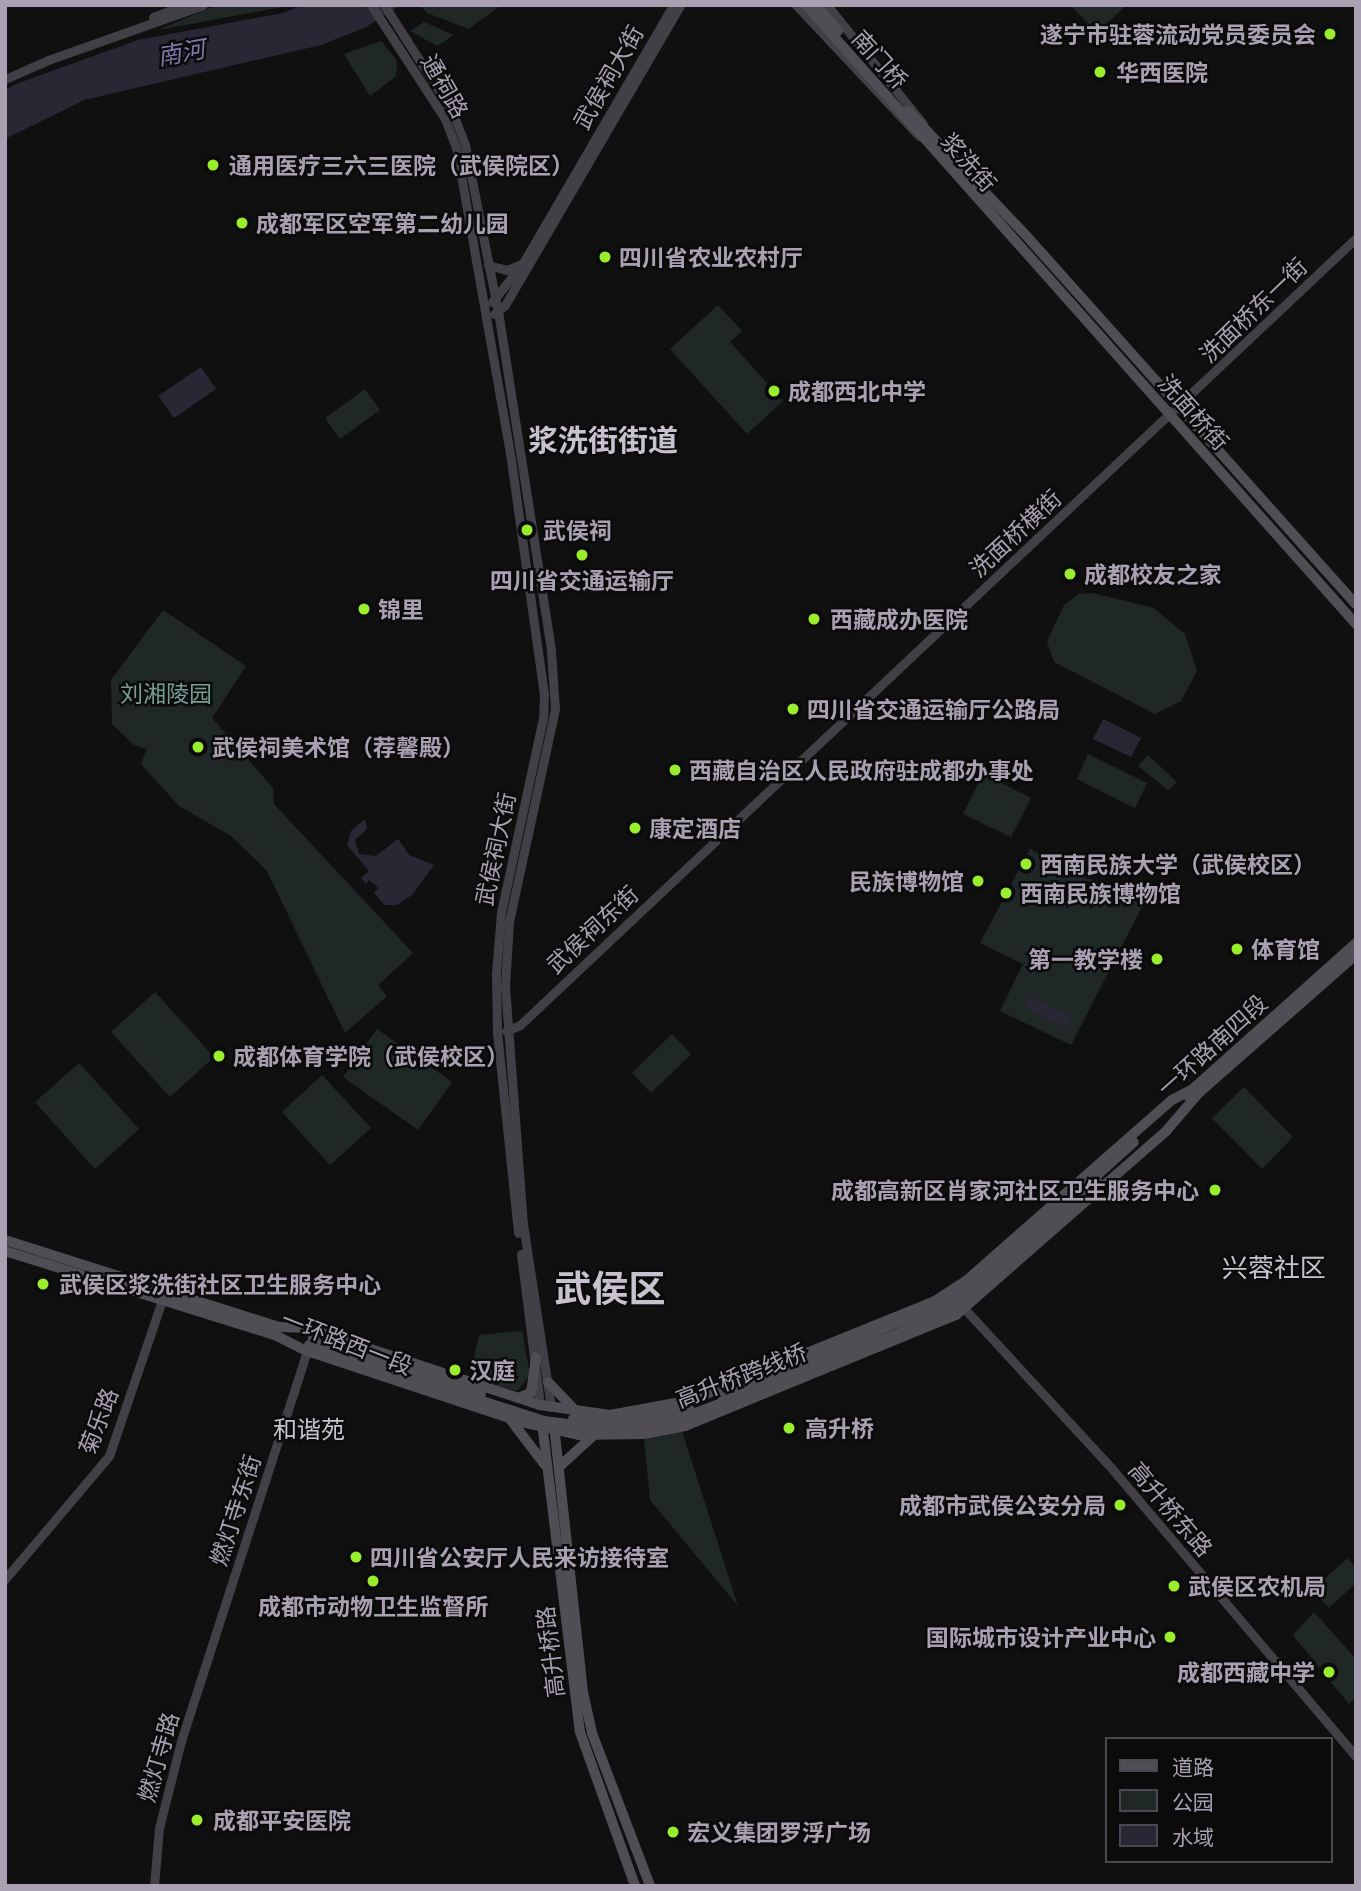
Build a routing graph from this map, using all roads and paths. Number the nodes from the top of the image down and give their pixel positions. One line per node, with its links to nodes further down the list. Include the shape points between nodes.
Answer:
1 (184, 5): 12 (main road)
2 (203, 5): 13 (main road)
3 (371, 5): 11 (main road, 通祠路)
4 (384, 5): 11 (main road, 通祠路)
5 (673, 5): 19 (main road, 武侯祠大街)
6 (680, 5): 23 (main road, 武侯祠大街)
7 (796, 5): 15 (main road, via 905,126)
8 (806, 5): 14 (main road, 南门桥)
9 (816, 5): 14 (main road, 南门桥)
10 (827, 5): 15 (main road, 浆洗街, via 916,110)
11 (387, 19): 20 (main road, 通祠路, via 452,111 465,145); 22 (main road, 通祠路, via 456,147)
12 (5, 73)
13 (5, 79)
14 (899, 105): 15 (main road, 浆洗街)
15 (925, 135): 16 (main road, 浆洗街); 18 (main road, 浆洗街)
16 (1023, 232): 25 (main road, 洗面桥街)
17 (1356, 238): 25 (main road, 洗面桥东一街)
18 (1013, 241): 25 (main road, 洗面桥街)
19 (523, 263): 20 (main road, via 507,270); 21 (main road, 武侯祠大街)
20 (488, 265): 21 (main road, 通祠路)
21 (495, 299): 22 (main road, 武侯祠大街); 23 (main road, 通祠路)
22 (484, 307): 24 (main road, 通祠路)
23 (498, 311): 24 (main road, 武侯祠大街); 31 (main road, 武侯祠大街, via 555,702 509,921)
24 (486, 318): 41 (main road, 武侯祠大街, via 544,704 501,913 496,974 514,1200)
25 (1173, 411): 26 (main road, 洗面桥街); 28 (main road, 洗面桥横街)
26 (1352, 605): 27 (main road, 洗面桥街)
27 (1356, 622)
28 (704, 852): 31 (main road, 武侯祠东街, via 520,1025)
29 (1356, 943): 32 (main road, 一环路南四段)
30 (1356, 955): 32 (main road, 一环路南四段)
31 (506, 1031): 42 (main road, 武侯祠大街, via 523,1224)
32 (1194, 1092): 33 (main road, 一环路南四段); 36 (main road, 一环路西一段, via 1172,1100); 38 (main road, 一环路西一段, via 1167,1130)
33 (1097, 1180): 40 (main road, 高升桥跨线桥, bridge, via 950,1300 676,1414 621,1421 544,1414)
34 (5, 1240): 37 (main road, 一环路西一段)
35 (5, 1251): 37 (main road, 一环路西一段)
36 (949, 1292): 38 (main road, 高升桥东路); 46 (main road, 一环路西一段, via 691,1400 610,1415)
37 (164, 1294): 39 (main road, 一环路西一段); 53 (main road, 菊乐路, via 109,1456)
38 (965, 1310): 50 (main road, 一环路西一段, via 891,1345 685,1426 644,1434); 55 (main road, 高升桥东路, via 1113,1470)
39 (277, 1331): 40 (main road); 43 (main road, 一环路西一段, via 307,1328)
40 (310, 1344): 47 (main road, 一环路西一段); 54 (main road, 燃灯寺东街)
41 (536, 1357): 43 (main road, via 531,1393); 44 (main road, 武侯祠大街)
42 (548, 1382): 45 (main road, 武侯祠大街); 46 (main road, via 564,1402)
43 (518, 1398): 44 (main road, 一环路西一段)
44 (540, 1405): 45 (main road, 一环路西一段); 48 (main road, 高升桥路)
45 (551, 1407): 46 (main road, 一环路西一段); 49 (main road, 高升桥路)
46 (581, 1412)
47 (510, 1419): 48 (main road, 一环路西一段); 52 (main road)
48 (542, 1427): 49 (main road, 一环路西一段); 52 (main road, 高升桥路)
49 (555, 1430): 50 (main road, 一环路西一段); 51 (main road, 高升桥路)
50 (594, 1435): 51 (main road)
51 (559, 1467): 58 (main road, 高升桥路, via 583,1692 593,1733)
52 (548, 1470): 57 (main road, 高升桥路, via 580,1732)
53 (5, 1579)
54 (212, 1641): 56 (main road, 燃灯寺路, via 167,1790)
55 (1356, 1757)
56 (154, 1886)
57 (635, 1886)
58 (650, 1886)

